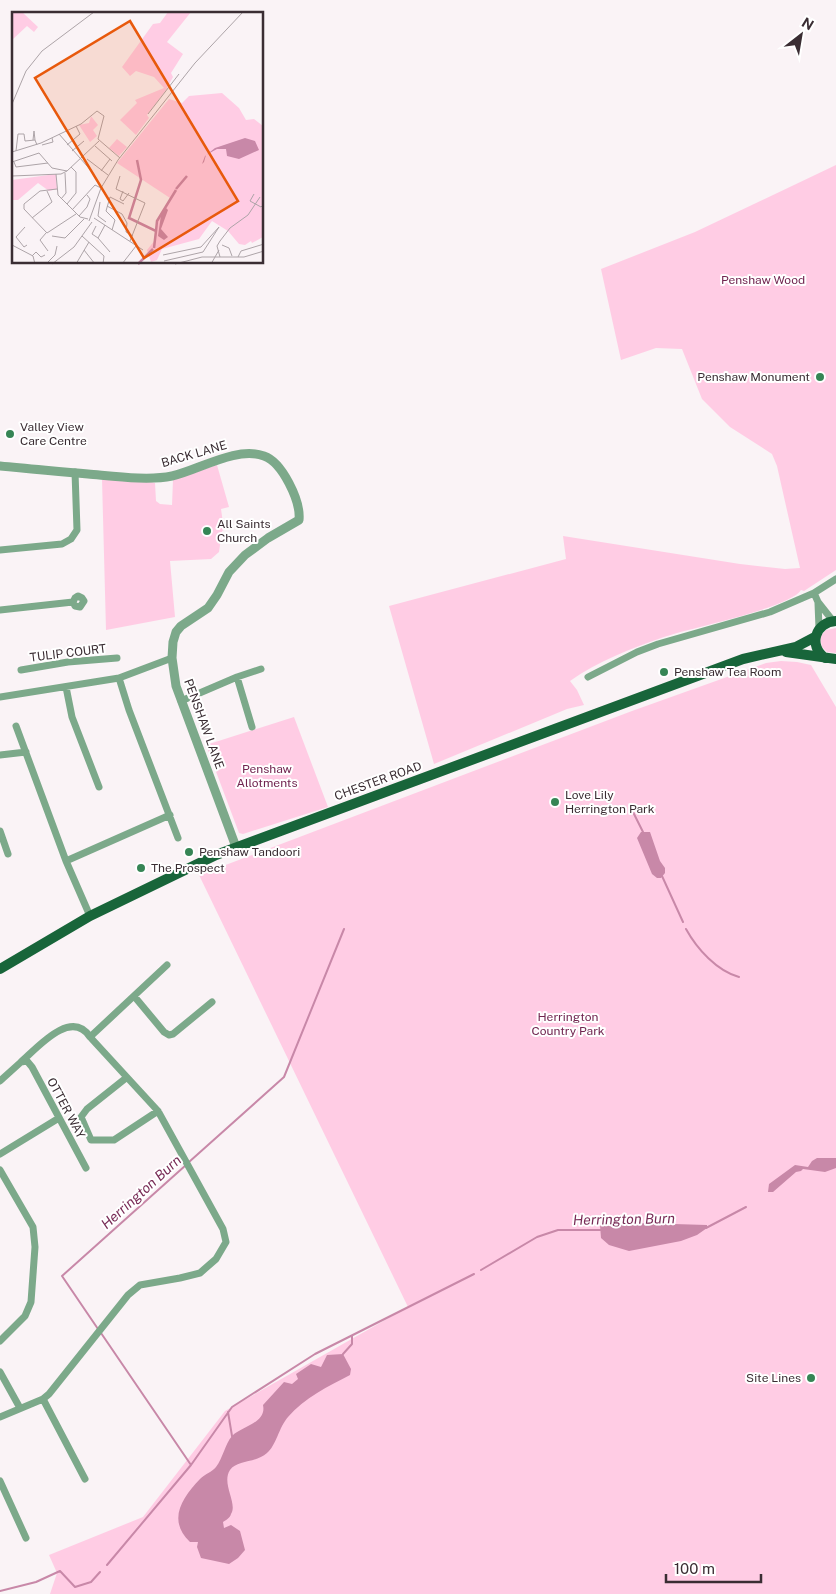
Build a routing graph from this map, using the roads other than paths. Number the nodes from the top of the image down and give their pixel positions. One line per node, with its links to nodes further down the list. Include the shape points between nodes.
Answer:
1 (0, 466): 2 (street, BACK LANE)
2 (75, 472): 3 (street, BACK LANE, via 171,476 231,456 262,455 276,463 282,472); 4 (street, via 77,530 71,539 62,544)
3 (300, 514): 14 (street, PENSHAW LANE, via 299,520 268,538 236,564 208,608 176,632)
4 (0, 550)
5 (836, 579): 6 (street)
6 (814, 593): 8 (street); 20 (street, via 770,612 637,652)
7 (73, 602): 9 (street)
8 (818, 602): 10 (street); 11 (street)
9 (0, 610)
10 (834, 621): 11 (main road, CHESTER ROAD)
11 (817, 632): 12 (main road, CHESTER ROAD, via 802,645); 15 (main road, via 816,648)
12 (780, 652): 15 (main road, CHESTER ROAD); 33 (main road, CHESTER ROAD, via 743,659)
13 (117, 658): 18 (street, TULIP COURT)
14 (172, 658): 21 (street); 24 (street, PENSHAW LANE)
15 (825, 658): 16 (main road, CHESTER ROAD)
16 (836, 660)
17 (261, 669): 19 (street)
18 (21, 670)
19 (237, 677): 24 (street); 26 (street)
20 (588, 677)
21 (119, 678): 22 (street); 30 (street)
22 (70, 686): 23 (street); 29 (street, via 72,717)
23 (0, 697)
24 (182, 701): 33 (street, PENSHAW LANE)
25 (16, 726): 27 (street)
26 (252, 727)
27 (26, 752): 28 (street); 35 (street)
28 (0, 755)
29 (99, 787)
30 (170, 815): 32 (street); 35 (street)
31 (0, 831): 34 (street)
32 (178, 838)
33 (236, 847): 36 (main road, CHESTER ROAD)
34 (8, 854)
35 (66, 862): 36 (street)
36 (90, 916): 38 (main road, CHESTER ROAD)
37 (167, 965): 39 (street)
38 (0, 969)
39 (134, 996): 40 (street, via 168,1035); 41 (street)
40 (212, 1002)
41 (90, 1037): 42 (street, via 87,1032 72,1026 57,1030); 43 (street)
42 (22, 1061): 44 (street); 46 (street, OTTER WAY, via 27,1061 32,1067)
43 (126, 1078): 45 (street); 45 (street, via 81,1117 91,1140 114,1140)
44 (0, 1081)
45 (158, 1111): 52 (street, via 223,1229 226,1242 216,1258 200,1273 140,1285 128,1295)
46 (59, 1118): 47 (street); 48 (street, OTTER WAY)
47 (0, 1154)
48 (86, 1168)
49 (0, 1170): 50 (street, via 33,1227 35,1247 31,1302 25,1316)
50 (0, 1340)
51 (0, 1372): 53 (street)
52 (43, 1399): 53 (street); 55 (street)
53 (20, 1408): 54 (street)
54 (0, 1417)
55 (85, 1480)
56 (1, 1484): 57 (street)
57 (26, 1538)

